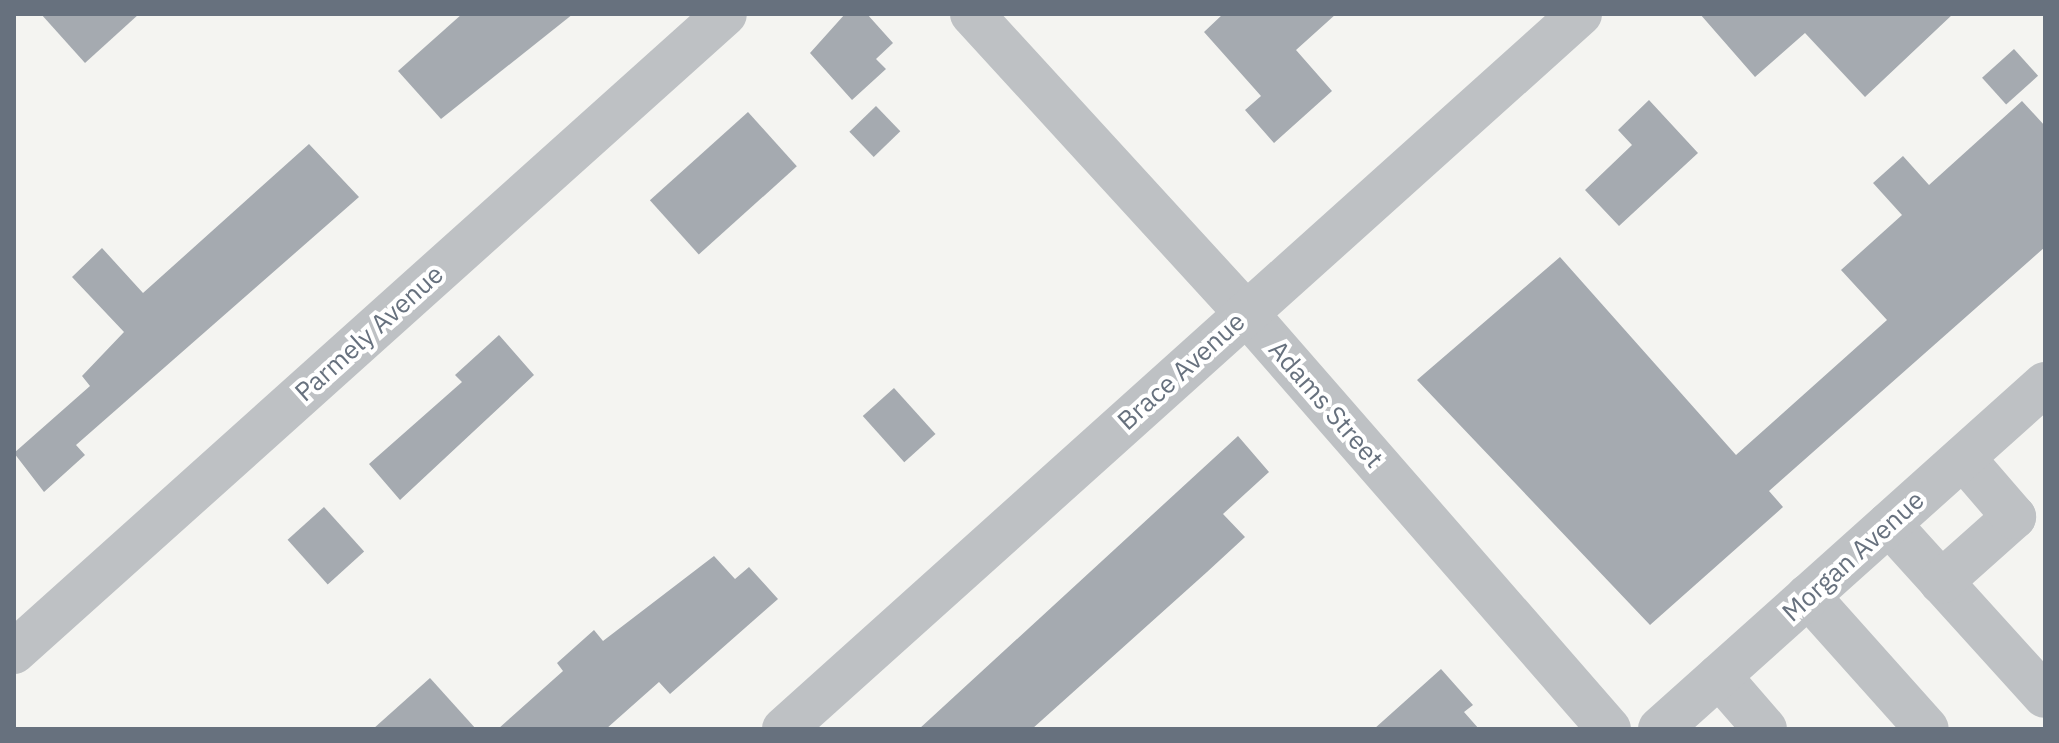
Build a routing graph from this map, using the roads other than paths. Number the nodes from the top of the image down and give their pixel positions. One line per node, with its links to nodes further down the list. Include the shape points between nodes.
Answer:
1 (725, 14): 10 (street, Parmely Avenue)
2 (972, 14): 4 (street, Adams Street)
3 (1580, 14): 4 (street, Brace Avenue)
4 (1246, 313): 13 (street, Brace Avenue); 14 (street, Adams Street)
5 (2045, 384): 6 (street, Morgan Avenue)
6 (1963, 458): 7 (street, Morgan Avenue); 8 (street, via 2014,517)
7 (1889, 524): 8 (street); 9 (street, Morgan Avenue)
8 (1941, 582): 12 (street)
9 (1808, 596): 11 (street, Morgan Avenue); 17 (street)
10 (14, 652)
11 (1719, 676): 15 (street, Morgan Avenue); 16 (street)
12 (2045, 696)
13 (784, 729)
14 (1609, 729)
15 (1660, 729)
16 (1765, 729)
17 (1927, 729)

